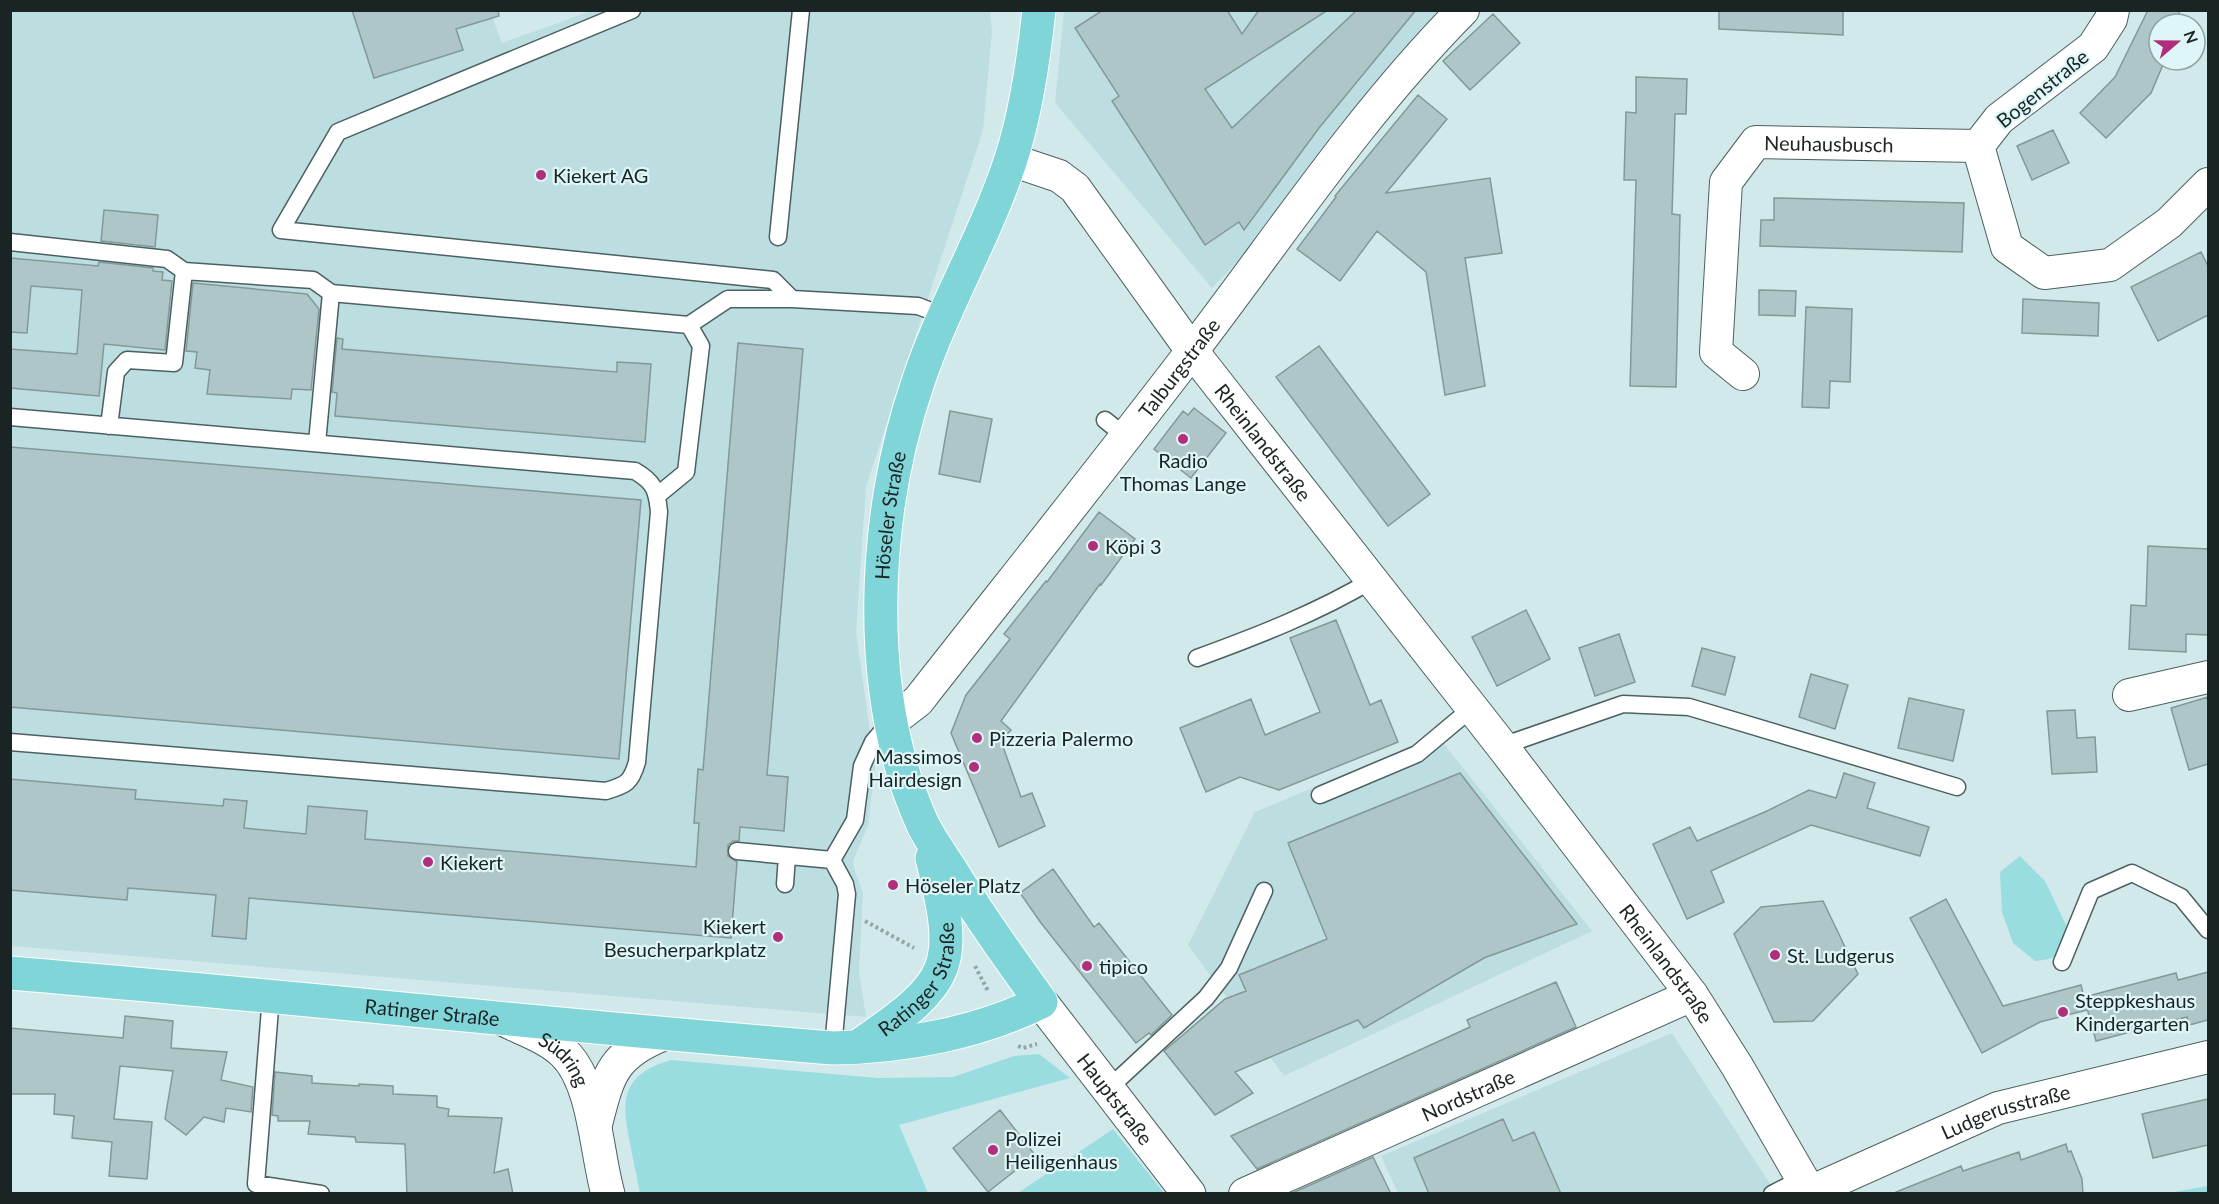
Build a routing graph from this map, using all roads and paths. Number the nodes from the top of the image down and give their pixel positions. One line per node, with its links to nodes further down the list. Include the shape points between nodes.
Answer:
1 (632, 10): 13 (lane, via 338,132 281,230 773,280)
2 (801, 10): 9 (lane)
3 (1039, 10): 7 (main road, Höseler Straße, via 1036,44)
4 (1463, 10): 16 (street, Talburgstraße, via 1360,129)
5 (2113, 10): 6 (street, Bogenstraße, via 2093,47 1999,119)
6 (1978, 146): 8 (street, via 2007,247 2044,273 2110,265 2169,223); 17 (street, Neuhausbusch, via 1756,142 1726,182 1716,352)
7 (1011, 160): 14 (main road, Höseler Straße); 16 (street, Rheinlandstraße, via 1059,176 1074,188)
8 (2208, 184)
9 (778, 237)
10 (10, 242): 11 (lane, via 167,259)
11 (184, 271): 12 (lane, via 313,280); 19 (lane, via 174,363 127,360 116,372)
12 (331, 293): 15 (lane); 20 (lane)
13 (792, 299): 14 (lane, via 918,306); 15 (lane, via 728,298)
14 (944, 316): 27 (main road, Höseler Straße, via 914,394 899,450 888,517 880,580 880,632)
15 (689, 325): 21 (lane, via 701,346 686,472)
16 (1192, 351): 22 (street, Rheinlandstraße); 27 (street, Talburgstraße, via 1115,428 918,701)
17 (1743, 374)
18 (10, 417): 19 (lane)
19 (109, 426): 20 (lane)
20 (317, 443): 21 (lane, via 634,471 649,480)
21 (657, 495): 28 (lane, via 659,512 637,762 632,778 622,786 606,791)
22 (1372, 580): 23 (lane, via 1291,622); 26 (street, Rheinlandstraße)
23 (1197, 658)
24 (2208, 677): 25 (street)
25 (2129, 695)
26 (1472, 708): 29 (street, Rheinlandstraße); 31 (lane, via 1417,754)
27 (892, 721): 32 (main road, Höseler Straße); 35 (lane, via 873,742 862,766 855,820)
28 (10, 742)
29 (1502, 746): 30 (lane, via 1623,704 1689,707); 41 (street, Rheinlandstraße)
30 (1957, 787)
31 (1320, 795)
32 (924, 826): 43 (main road, Höseler Straße, via 971,903); 46 (main road, Ratinger Straße, via 944,908 945,961 936,982 916,1004)
33 (736, 851): 34 (lane)
34 (787, 856): 35 (lane); 36 (lane)
35 (832, 860): 46 (lane, via 847,894)
36 (785, 884)
37 (1264, 891): 48 (lane, via 1229,968 1206,998)
38 (2208, 930): 39 (lane, via 2181,897 2132,873 2091,891)
39 (2062, 962)
40 (10, 973): 42 (main road, Ratinger Straße)
41 (1692, 995): 50 (street, Rheinlandstraße); 54 (street, Nordstraße)
42 (271, 996): 44 (main road, Ratinger Straße); 51 (lane, via 256,1185)
43 (1041, 1002): 46 (main road, Ratinger Straße, via 1015,1015 943,1035); 48 (street, Hauptstraße)
44 (503, 1019): 45 (main road, Ratinger Straße); 49 (street, Südring, via 565,1053 580,1075)
45 (663, 1035): 46 (main road, Ratinger Straße); 49 (street, Südring, via 631,1050 613,1070)
46 (845, 1048)
47 (2208, 1057): 50 (street, Ludgerusstraße, via 1998,1108)
48 (1108, 1089): 53 (street, Hauptstraße)
49 (594, 1127): 52 (street, Südring)
50 (1808, 1188): 55 (lane)
51 (321, 1194)
52 (608, 1194)
53 (1190, 1194)
54 (1245, 1194)
55 (1772, 1194)

